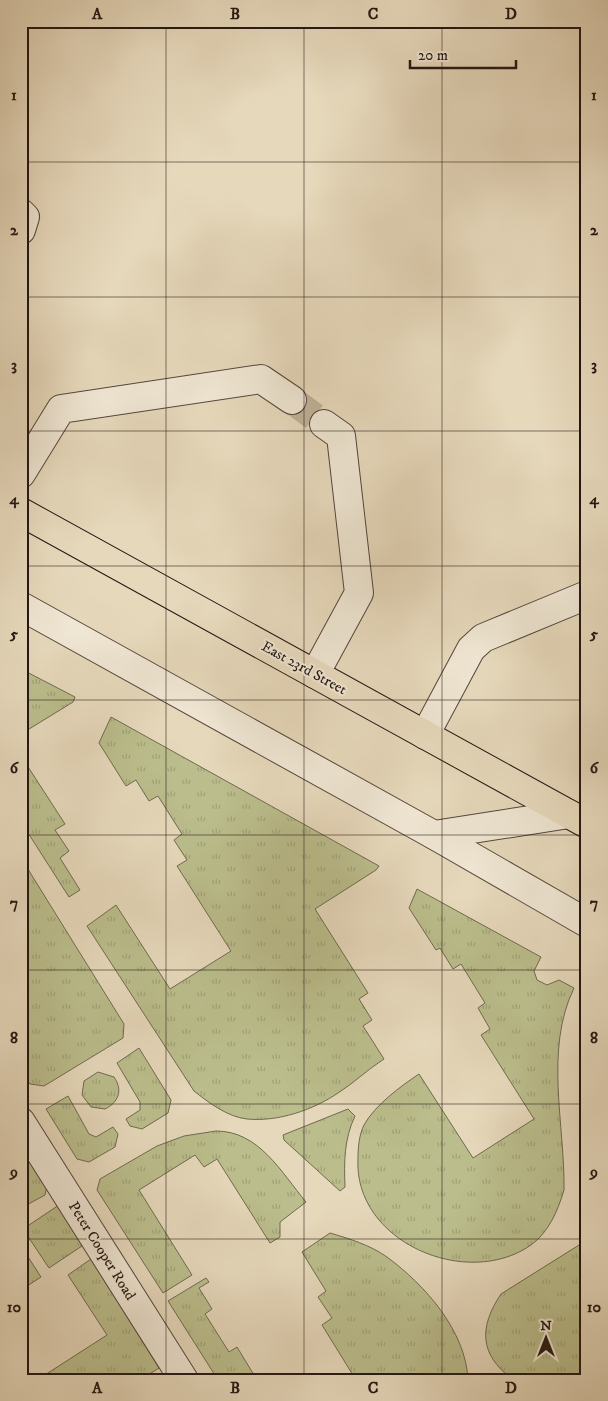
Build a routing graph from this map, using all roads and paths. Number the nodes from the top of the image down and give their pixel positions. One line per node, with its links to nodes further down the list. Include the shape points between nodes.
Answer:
1 (21, 213): 2 (street, via 24,217)
2 (21, 230)
3 (292, 400): 5 (street, via 261,379 62,409)
4 (324, 424): 9 (street, via 341,436 359,592)
5 (21, 474)
6 (21, 512): 9 (main road, East 23rd Street)
7 (587, 595): 10 (street, via 483,638 471,649)
8 (21, 606): 12 (street)
9 (315, 674): 10 (main road, East 23rd Street)
10 (425, 735): 11 (main road, East 23rd Street)
11 (578, 819): 12 (street)
12 (434, 835): 13 (street)
13 (587, 923)
14 (21, 1122): 15 (street, Peter Cooper Road)
15 (184, 1380)

